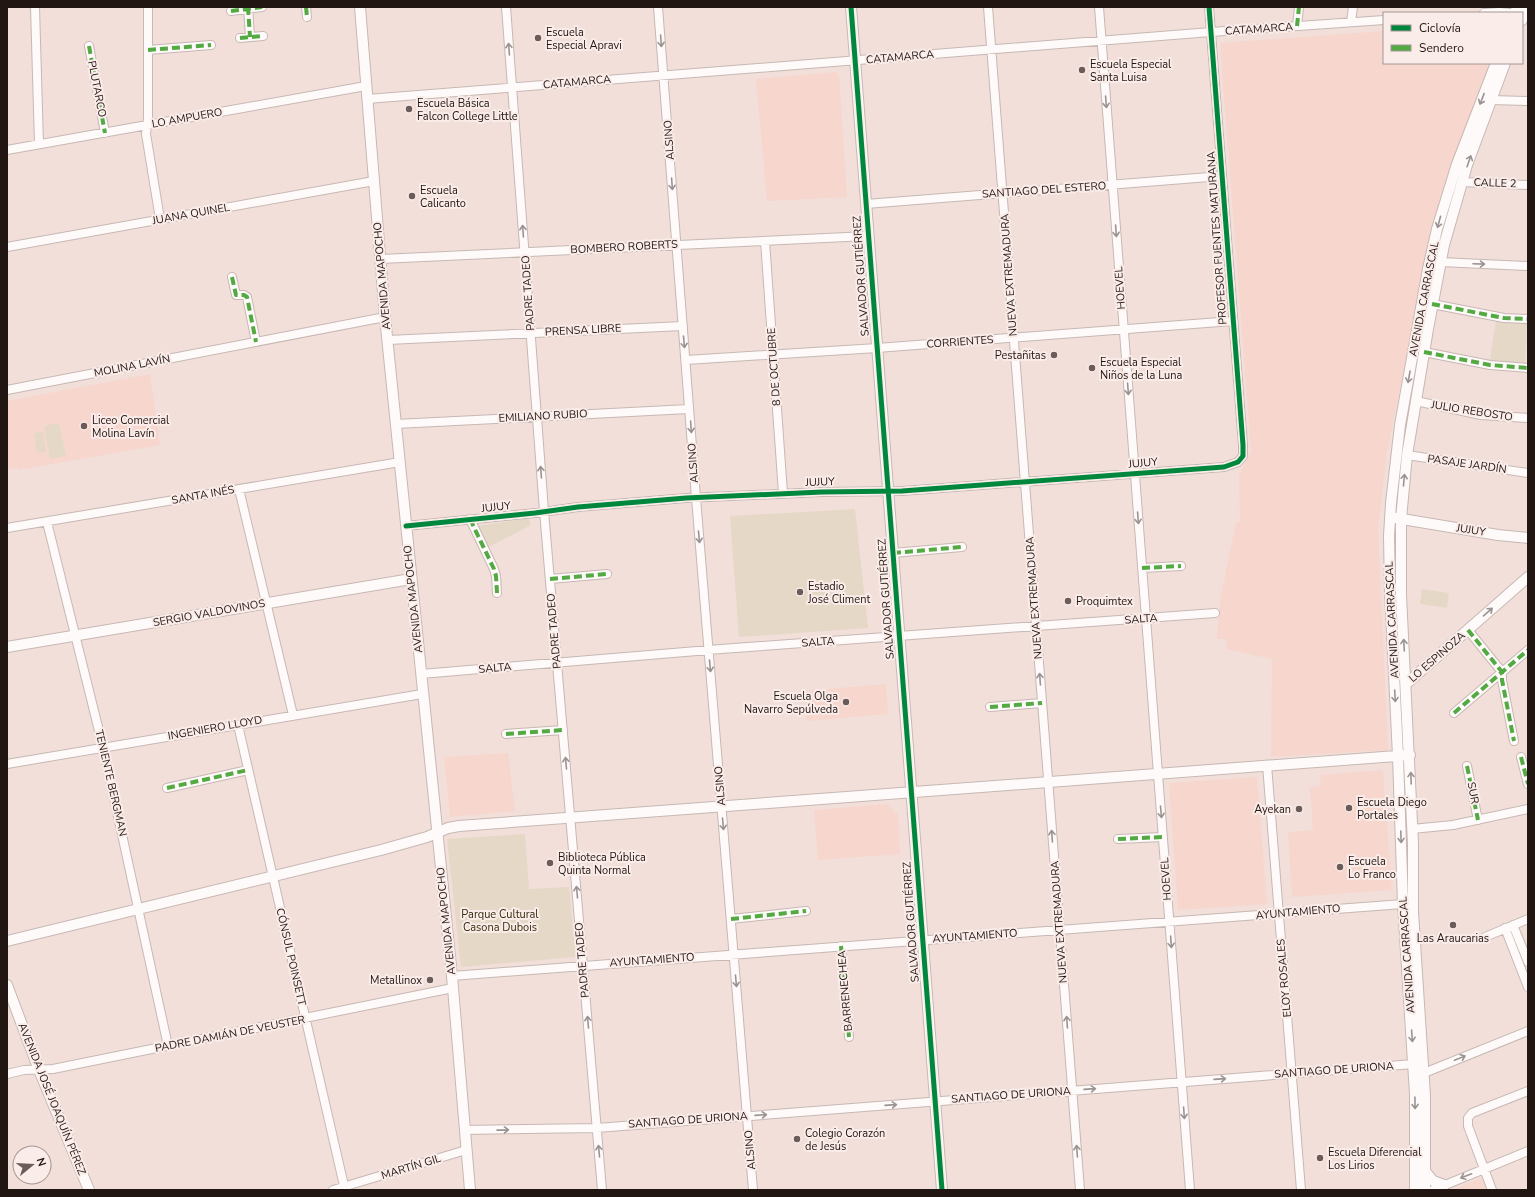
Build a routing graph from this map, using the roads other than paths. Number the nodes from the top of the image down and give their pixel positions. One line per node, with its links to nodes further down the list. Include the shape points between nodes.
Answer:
1 (35, 7): 40 (street)
2 (148, 7): 27 (street)
3 (262, 7): 14 (street)
4 (306, 7): 16 (street)
5 (360, 7): 33 (main road, AVENIDA MAPOCHO)
6 (506, 7): 34 (street, PADRE TADEO, one-way to 6)
7 (658, 7): 32 (street, ALSINO, one-way to 32)
8 (850, 7): 29 (main road, SALVADOR GUTIÉRREZ)
9 (988, 7): 28 (street, NUEVA EXTREMADURA)
10 (1099, 7): 24 (street, HOEVEL)
11 (1209, 7): 20 (street, PROFESOR FUENTES MATURANA)
12 (1299, 7): 19 (street)
13 (1353, 7): 18 (street)
14 (248, 8): 15 (street); 22 (street)
15 (231, 11)
16 (307, 17)
17 (1383, 20): 18 (street, CATAMARCA)
18 (1351, 22): 19 (street, CATAMARCA)
19 (1297, 26): 20 (street, CATAMARCA)
20 (1211, 32): 24 (street, CATAMARCA); 42 (street, PROFESOR FUENTES MATURANA)
21 (263, 36): 22 (street)
22 (250, 37): 23 (street)
23 (240, 38)
24 (1102, 41): 28 (street, CATAMARCA); 45 (street, HOEVEL, one-way to 45)
25 (211, 44): 27 (street)
26 (89, 46): 39 (street, PLUTARCO)
27 (148, 50): 38 (street)
28 (991, 50): 29 (street, CATAMARCA); 47 (street, NUEVA EXTREMADURA)
29 (855, 60): 32 (street, CATAMARCA); 48 (main road, SALVADOR GUTIÉRREZ)
30 (1496, 64): 91 (main road, AVENIDA CARRASCAL, one-way to 91, via 1457,164 1436,236 1400,425)
31 (1505, 64): 36 (main road, AVENIDA CARRASCAL)
32 (664, 76): 34 (street, CATAMARCA); 52 (street, ALSINO, one-way to 52)
33 (366, 86): 35 (main road, AVENIDA MAPOCHO); 38 (street, LO AMPUERO)
34 (512, 87): 35 (street, CATAMARCA); 54 (street, PADRE TADEO, one-way to 34)
35 (367, 99): 43 (main road, AVENIDA MAPOCHO)
36 (1491, 100): 37 (street); 44 (main road, AVENIDA CARRASCAL, one-way to 36)
37 (1528, 101)
38 (147, 125): 39 (street, LO AMPUERO); 49 (street, via 146,134)
39 (105, 133): 40 (street, LO AMPUERO)
40 (39, 144): 41 (street, LO AMPUERO)
41 (7, 150)
42 (1222, 176): 45 (street, SANTIAGO DEL ESTERO); 62 (street, PROFESOR FUENTES MATURANA)
43 (374, 181): 49 (street, JUANA QUINEL); 55 (main road, AVENIDA MAPOCHO)
44 (1462, 182): 46 (street, CALLE 2); 56 (main road, AVENIDA CARRASCAL)
45 (1113, 185): 47 (street, SANTIAGO DEL ESTERO); 64 (street, HOEVEL, one-way to 64)
46 (1528, 185)
47 (1002, 193): 48 (street, SANTIAGO DEL ESTERO); 66 (street, NUEVA EXTREMADURA)
48 (866, 204): 50 (main road, SALVADOR GUTIÉRREZ)
49 (160, 219): 53 (street, JUANA QUINEL)
50 (868, 236): 51 (street, BOMBERO ROBERTS); 69 (main road, SALVADOR GUTIÉRREZ)
51 (765, 241): 52 (street, BOMBERO ROBERTS); 71 (street, 8 DE OCTUBRE)
52 (677, 245): 54 (street, BOMBERO ROBERTS); 63 (street, ALSINO)
53 (7, 247)
54 (525, 252): 55 (street, BOMBERO ROBERTS); 65 (street, PADRE TADEO)
55 (381, 259): 60 (main road, AVENIDA MAPOCHO)
56 (1440, 262): 57 (street, one-way to 57); 59 (main road, AVENIDA CARRASCAL)
57 (1528, 266)
58 (232, 278): 68 (street, via 236,295 247,297)
59 (1432, 304): 61 (street, via 1504,318); 70 (main road, AVENIDA CARRASCAL)
60 (385, 317): 67 (main road, AVENIDA MAPOCHO); 68 (street, MOLINA LAVÍN)
61 (1528, 319)
62 (1233, 321): 64 (street, CORRIENTES); 82 (street, PROFESOR FUENTES MATURANA, via 1243,451 1241,460)
63 (683, 326): 65 (street, PRENSA LIBRE); 72 (street, ALSINO, one-way to 72)
64 (1124, 330): 66 (street, CORRIENTES); 84 (street, HOEVEL, one-way to 84)
65 (531, 333): 67 (street, PRENSA LIBRE); 77 (street, PADRE TADEO)
66 (1013, 338): 69 (street, CORRIENTES); 85 (street, NUEVA EXTREMADURA)
67 (388, 340): 79 (main road, AVENIDA MAPOCHO)
68 (256, 342): 74 (street, MOLINA LAVÍN)
69 (877, 348): 71 (street, CORRIENTES); 87 (main road, SALVADOR GUTIÉRREZ)
70 (1424, 352): 73 (street, via 1490,365); 75 (main road, AVENIDA CARRASCAL)
71 (773, 355): 72 (street, CORRIENTES); 88 (street, 8 DE OCTUBRE)
72 (686, 360): 76 (street, ALSINO)
73 (1528, 368)
74 (7, 390)
75 (1416, 401): 78 (street, JULIO REBOSTO, via 1481,415); 80 (main road, AVENIDA CARRASCAL)
76 (689, 409): 77 (street, EMILIANO RUBIO); 89 (street, ALSINO, one-way to 89)
77 (537, 416): 79 (street, EMILIANO RUBIO); 90 (street, PADRE TADEO, one-way to 77)
78 (1528, 418)
79 (396, 424): 81 (main road, AVENIDA MAPOCHO)
80 (1407, 455): 83 (street, PASAJE JARDÍN); 93 (main road, AVENIDA CARRASCAL, one-way to 80)
81 (400, 462): 86 (street, SANTA INÉS); 95 (main road, AVENIDA MAPOCHO)
82 (1235, 464): 84 (street, JUJUY)
83 (1528, 473)
84 (1135, 474): 85 (street, JUJUY); 101 (street, HOEVEL, one-way to 101)
85 (1025, 482): 87 (street, JUJUY); 110 (street, NUEVA EXTREMADURA)
86 (239, 489): 94 (street, SANTA INÉS); 107 (street)
87 (888, 491): 88 (street, JUJUY); 99 (main road, SALVADOR GUTIÉRREZ)
88 (783, 493): 89 (street, JUJUY)
89 (696, 498): 90 (street, JUJUY); 115 (street, ALSINO, one-way to 115)
90 (544, 511): 92 (street, JUJUY); 104 (street, PADRE TADEO)
91 (1390, 517): 93 (main road, JUJUY); 132 (main road, AVENIDA CARRASCAL, one-way to 132, via 1390,580)
92 (470, 519): 95 (street, JUJUY); 106 (street, JUJUY, via 494,569)
93 (1401, 519): 97 (main road, JUJUY); 120 (main road, AVENIDA CARRASCAL, one-way to 93, via 1400,565)
94 (47, 522): 96 (street, SANTA INÉS); 112 (street, TENIENTE BERGMAN)
95 (406, 526): 103 (main road, AVENIDA MAPOCHO)
96 (7, 528)
97 (1528, 538)
98 (962, 548): 99 (street, SALVADOR GUTIÉRREZ)
99 (893, 553): 113 (main road, SALVADOR GUTIÉRREZ)
100 (1181, 566): 101 (street)
101 (1142, 568): 109 (street, HOEVEL)
102 (607, 574): 104 (street, PADRE TADEO)
103 (411, 579): 107 (main road, SERGIO VALDOVINOS); 119 (main road, AVENIDA MAPOCHO)
104 (550, 579): 117 (street, PADRE TADEO)
105 (1527, 580): 111 (main road, LO ESPINOZA, one-way to 105)
106 (497, 593)
107 (266, 603): 112 (main road, SERGIO VALDOVINOS); 125 (street)
108 (1215, 613): 109 (street, SALTA)
109 (1146, 618): 110 (street, SALTA); 138 (street, HOEVEL)
110 (1036, 627): 113 (street, SALTA); 122 (street, NUEVA EXTREMADURA, one-way to 110)
111 (1468, 630): 118 (street, LO ESPINOZA); 120 (main road, LO ESPINOZA)
112 (76, 635): 114 (main road, SERGIO VALDOVINOS); 130 (street, TENIENTE BERGMAN)
113 (899, 636): 115 (street, SALTA); 142 (main road, SALVADOR GUTIÉRREZ)
114 (7, 647)
115 (708, 650): 117 (street, SALTA); 143 (street, ALSINO, one-way to 143)
116 (1528, 650): 118 (street)
117 (557, 663): 119 (street, SALTA); 127 (street, PADRE TADEO)
118 (1502, 672): 124 (street); 129 (street)
119 (420, 674): 121 (main road, AVENIDA MAPOCHO)
120 (1406, 684): 131 (main road, AVENIDA CARRASCAL)
121 (422, 694): 125 (street, INGENIERO LLOYD); 148 (main road, AVENIDA MAPOCHO)
122 (1042, 703): 123 (street); 139 (street, NUEVA EXTREMADURA)
123 (990, 707)
124 (1454, 713)
125 (293, 715): 126 (street, INGENIERO LLOYD)
126 (238, 725): 130 (street, INGENIERO LLOYD); 137 (street, CÓNSUL POINSETT)
127 (563, 730): 128 (street); 145 (street, PADRE TADEO, one-way to 127)
128 (506, 734)
129 (1514, 741)
130 (103, 747): 134 (street, INGENIERO LLOYD); 153 (street, TENIENTE BERGMAN)
131 (1410, 755): 132 (main road); 147 (main road, AVENIDA CARRASCAL, one-way to 131)
132 (1398, 756): 135 (main road); 152 (main road, AVENIDA CARRASCAL, one-way to 152)
133 (1522, 758): 140 (street)
134 (7, 764)
135 (1267, 765): 138 (main road); 155 (street, ELOY ROSALES)
136 (1467, 766): 146 (street, SUR)
137 (248, 770): 141 (street); 151 (street, CÓNSUL POINSETT)
138 (1158, 773): 139 (main road); 149 (street, HOEVEL, one-way to 149)
139 (1048, 782): 142 (main road); 161 (street, NUEVA EXTREMADURA, one-way to 139)
140 (1528, 784)
141 (167, 788)
142 (911, 792): 143 (main road); 163 (main road, SALVADOR GUTIÉRREZ)
143 (721, 806): 145 (main road); 156 (street, ALSINO, one-way to 156)
144 (1528, 809): 146 (street)
145 (570, 817): 148 (main road, via 459,826); 169 (street, PADRE TADEO, one-way to 145)
146 (1478, 820): 147 (street)
147 (1412, 829): 180 (main road, AVENIDA CARRASCAL, via 1413,912)
148 (436, 833): 151 (main road, via 381,850); 170 (main road, AVENIDA MAPOCHO)
149 (1163, 837): 150 (street); 158 (street, HOEVEL)
150 (1118, 839)
151 (273, 876): 153 (main road); 174 (street, CÓNSUL POINSETT)
152 (1403, 904): 155 (street, AYUNTAMIENTO); 178 (main road, AVENIDA CARRASCAL, one-way to 178)
153 (138, 909): 164 (main road); 177 (street, TENIENTE BERGMAN)
154 (806, 912): 156 (street)
155 (1279, 914): 158 (street, AYUNTAMIENTO); 182 (street, ELOY ROSALES)
156 (731, 919): 166 (street, ALSINO)
157 (1528, 919): 159 (street)
158 (1169, 922): 161 (street, AYUNTAMIENTO); 183 (street, HOEVEL, one-way to 183)
159 (1514, 925): 160 (street); 167 (street)
160 (1505, 928): 162 (street); 168 (street)
161 (1060, 930): 163 (street, AYUNTAMIENTO); 184 (street, NUEVA EXTREMADURA, one-way to 161)
162 (1485, 937)
163 (923, 939): 165 (street, AYUNTAMIENTO); 186 (main road, SALVADOR GUTIÉRREZ)
164 (7, 941)
165 (841, 946): 166 (street, AYUNTAMIENTO); 176 (street, BARRENECHEA)
166 (734, 954): 169 (street, AYUNTAMIENTO); 187 (street, ALSINO, one-way to 187)
167 (1528, 961): 168 (street)
168 (1519, 964): 172 (street)
169 (583, 966): 170 (street, AYUNTAMIENTO); 188 (street, PADRE TADEO, one-way to 169)
170 (452, 976): 173 (main road, AVENIDA MAPOCHO)
171 (7, 985): 179 (main road, AVENIDA JOSÉ JOAQUÍN PÉREZ)
172 (1528, 987)
173 (453, 988): 174 (street, PADRE DAMIÁN DE VEUSTER); 189 (main road, AVENIDA MAPOCHO)
174 (306, 1018): 177 (street, PADRE DAMIÁN DE VEUSTER); 195 (street, CÓNSUL POINSETT)
175 (1528, 1031): 180 (street, one-way to 175)
176 (848, 1037)
177 (168, 1046): 179 (street, PADRE DAMIÁN DE VEUSTER, via 53,1070)
178 (1414, 1064): 182 (street, SANTIAGO DE URIONA); 205 (main road, AVENIDA CARRASCAL, one-way to 205)
179 (40, 1070): 181 (street, PADRE DAMIÁN DE VEUSTER); 196 (main road, AVENIDA JOSÉ JOAQUÍN PÉREZ)
180 (1424, 1073): 193 (main road, AVENIDA CARRASCAL)
181 (7, 1074)
182 (1292, 1074): 183 (street, SANTIAGO DE URIONA, one-way to 182); 204 (street, ELOY ROSALES)
183 (1182, 1082): 184 (street, SANTIAGO DE URIONA, one-way to 183); 203 (street, HOEVEL, one-way to 203)
184 (1072, 1091): 186 (street, SANTIAGO DE URIONA); 202 (street, NUEVA EXTREMADURA, one-way to 184)
185 (1528, 1091): 192 (street, via 1475,1112 1468,1118 1468,1126)
186 (936, 1101): 187 (street, SANTIAGO DE URIONA, one-way to 186); 201 (main road, SALVADOR GUTIÉRREZ)
187 (747, 1116): 188 (street, SANTIAGO DE URIONA); 200 (street, ALSINO)
188 (597, 1128): 189 (street, SANTIAGO DE URIONA, one-way to 188); 199 (street, PADRE TADEO, one-way to 188)
189 (464, 1130): 190 (main road, AVENIDA MAPOCHO)
190 (466, 1150): 195 (street, MARTÍN GIL); 198 (main road, AVENIDA MAPOCHO)
191 (1528, 1152): 192 (street)
192 (1484, 1169): 194 (street, one-way to 194); 208 (street)
193 (1425, 1171): 194 (main road, via 1433,1181); 206 (main road, AVENIDA CARRASCAL)
194 (1444, 1184): 207 (street)
195 (344, 1188): 197 (street, MARTÍN GIL)
196 (89, 1190)
197 (333, 1190)
198 (470, 1190)
199 (602, 1190)
200 (754, 1190)
201 (942, 1190)
202 (1080, 1190)
203 (1190, 1190)
204 (1301, 1190)
205 (1415, 1190)
206 (1425, 1190)
207 (1433, 1190)
208 (1492, 1190)

